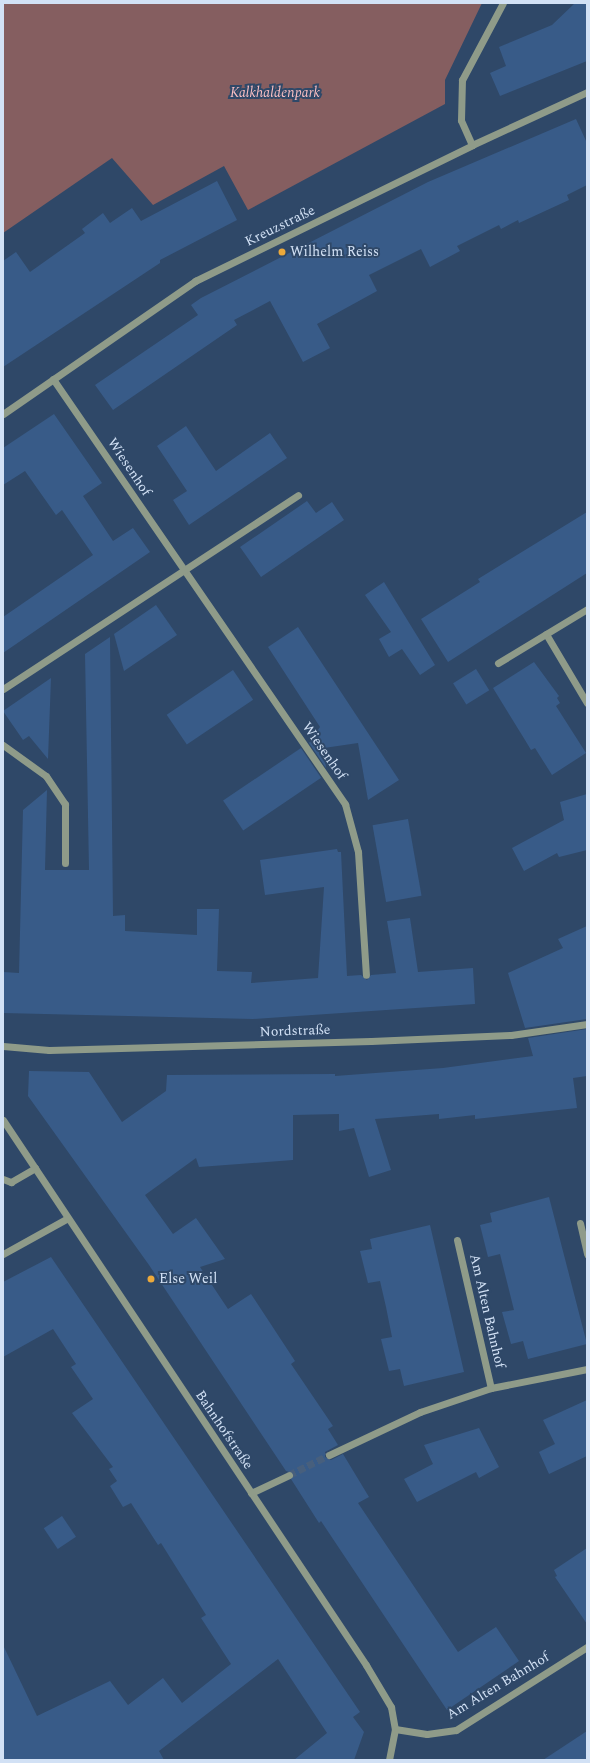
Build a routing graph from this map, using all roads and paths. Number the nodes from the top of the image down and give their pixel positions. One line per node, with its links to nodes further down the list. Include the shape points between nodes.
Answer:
1 (503, 3): 3 (street, via 462,80 461,120)
2 (587, 92): 3 (street, Kreuzstraße)
3 (472, 145): 4 (street, Kreuzstraße, via 195,281)
4 (53, 379): 5 (street, Kreuzstraße); 7 (street, Wiesenhof)
5 (3, 414)
6 (298, 494): 7 (street)
7 (182, 570): 11 (street); 15 (street, Wiesenhof, via 345,804 358,852)
8 (587, 609): 9 (street)
9 (546, 634): 10 (street); 12 (street)
10 (498, 663)
11 (3, 689)
12 (587, 703)
13 (3, 744): 14 (street, via 46,776 65,804)
14 (65, 863)
15 (366, 975)
16 (587, 1024): 17 (street, Nordstraße, via 511,1035 364,1042 49,1050)
17 (3, 1046)
18 (3, 1120): 19 (street, Bahnhofstraße)
19 (35, 1168): 20 (street, via 11,1182); 21 (street, Bahnhofstraße)
20 (3, 1179)
21 (68, 1218): 24 (street); 30 (street, Bahnhofstraße)
22 (580, 1224): 25 (street)
23 (457, 1240): 27 (street, Am Alten Bahnhof)
24 (3, 1254)
25 (587, 1254)
26 (587, 1369): 27 (street, Am Alten Bahnhof)
27 (492, 1388): 28 (street, Am Alten Bahnhof, via 420,1412)
28 (329, 1455)
29 (289, 1475): 30 (street)
30 (251, 1493): 32 (street, Bahnhofstraße, via 391,1707)
31 (587, 1647): 32 (street, Am Alten Bahnhof, via 456,1730 427,1734)
32 (395, 1729): 33 (street)
33 (389, 1760)

